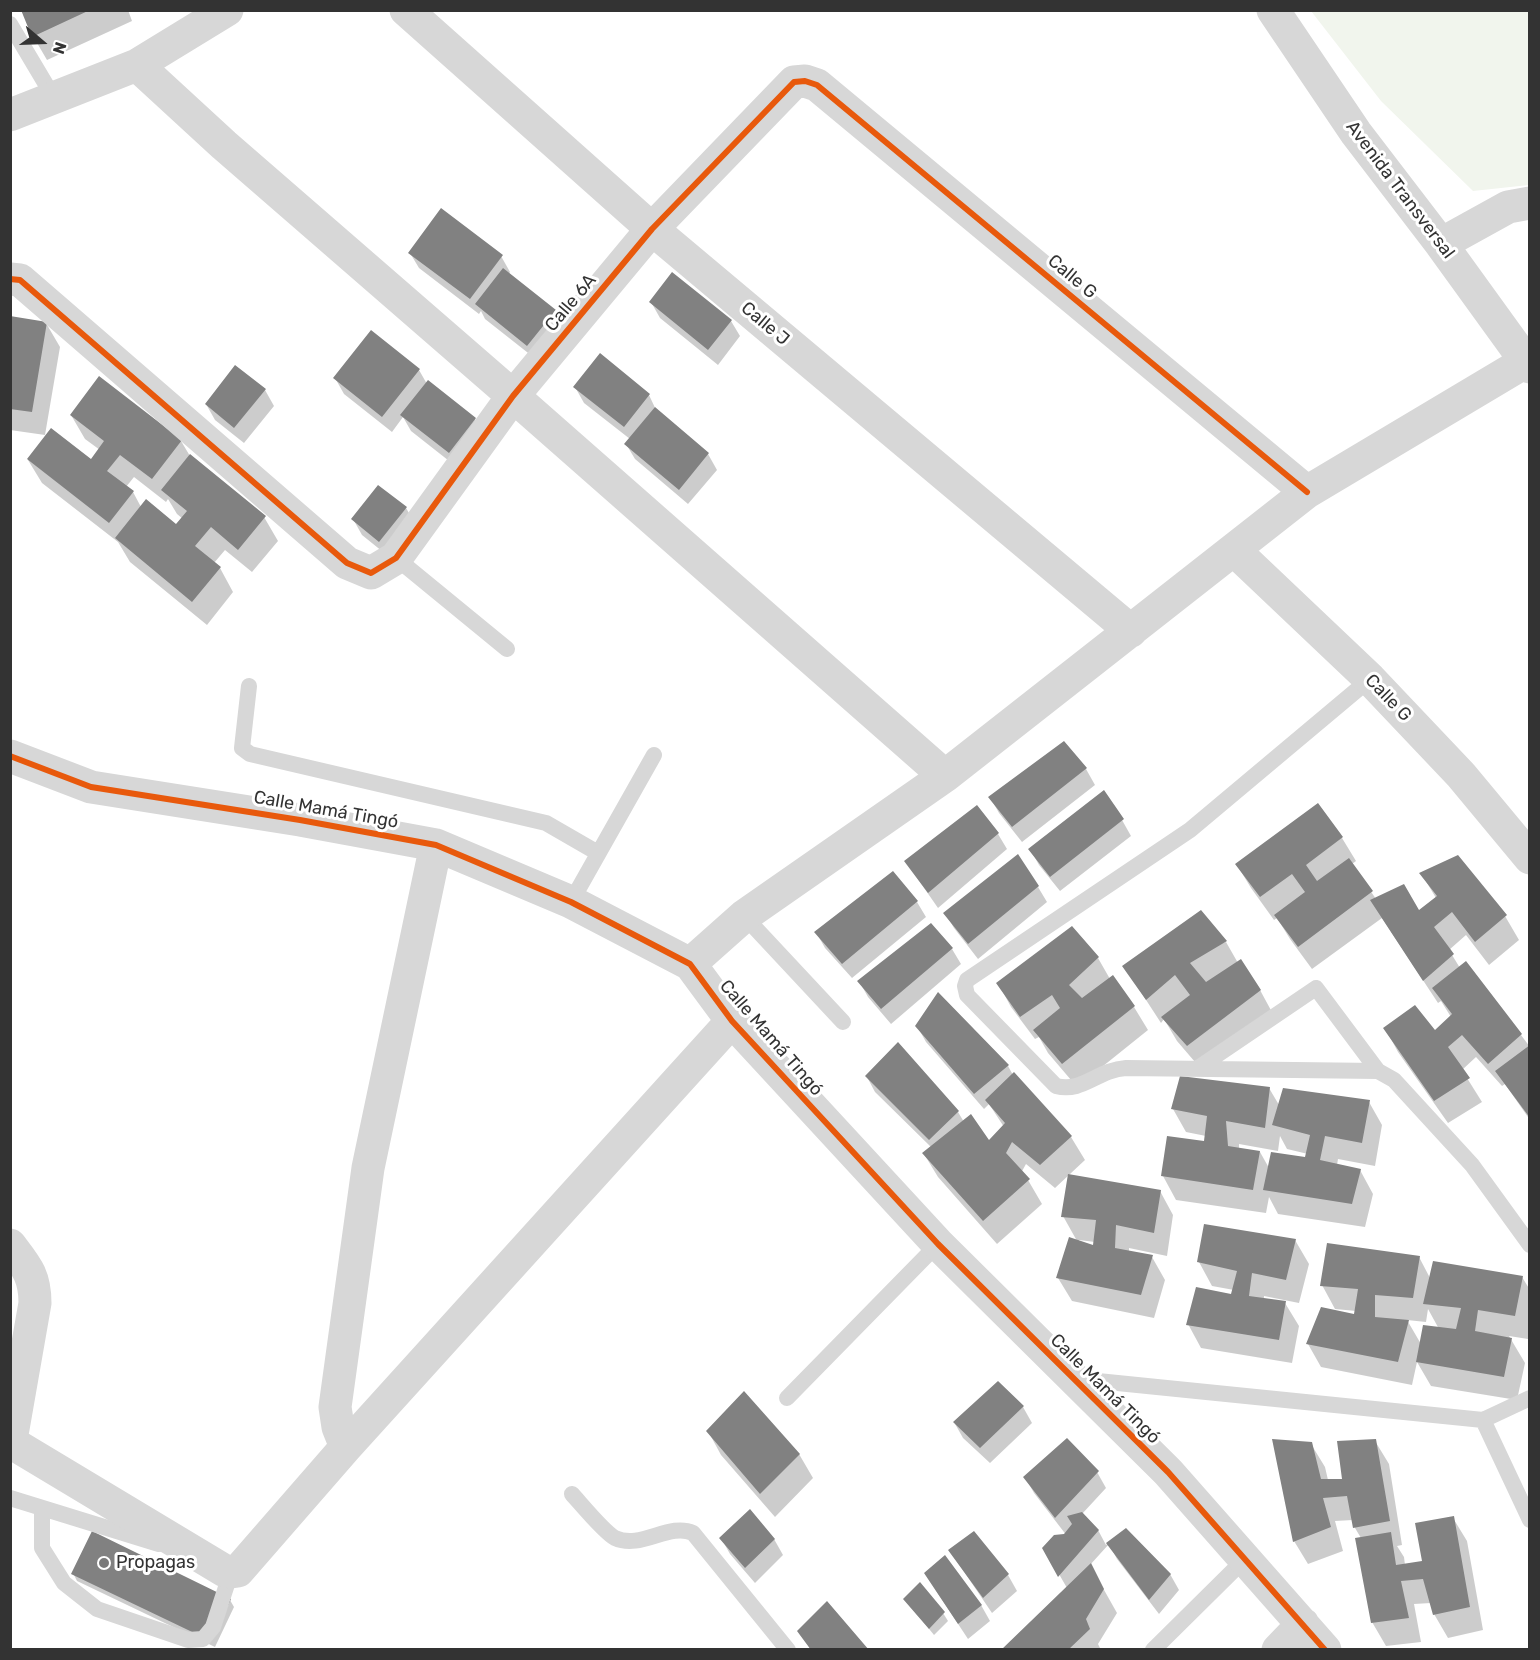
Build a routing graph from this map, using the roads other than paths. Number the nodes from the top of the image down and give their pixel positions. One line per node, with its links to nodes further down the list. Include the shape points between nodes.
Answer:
1 (227, 10): 5 (street)
2 (406, 10): 10 (street, Calle J)
3 (1273, 10): 11 (street, Avenida Transversal, via 1356,133)
4 (10, 24): 7 (lane)
5 (137, 65): 7 (street); 14 (street, via 224,146)
6 (817, 85): 10 (street, Calle 6A, via 794,82); 15 (street, Calle G)
7 (54, 98): 8 (street)
8 (10, 115)
9 (1530, 203): 11 (street, via 1508,207)
10 (652, 229): 14 (street, Calle 6A); 18 (street, Calle J)
11 (1441, 244): 13 (street, Avenida Transversal)
12 (10, 279): 17 (street, via 20,280 346,563)
13 (1527, 364): 15 (street)
14 (513, 396): 17 (street, Calle 6A); 24 (street)
15 (1307, 492): 16 (street)
16 (1234, 550): 18 (street); 20 (street, Calle G)
17 (383, 566): 19 (lane)
18 (1131, 632): 24 (street)
19 (507, 649)
20 (1370, 679): 27 (street, Calle G, via 1461,775); 33 (lane, via 1190,830 967,980 964,987 967,995 1056,1086 1076,1088 1114,1069)
21 (249, 686): 26 (lane, via 242,748 250,754 546,823)
22 (654, 755): 26 (lane)
23 (10, 756): 25 (street, Calle Mamá Tingó, via 91,787)
24 (945, 776): 29 (street)
25 (436, 845): 28 (street, Calle Mamá Tingó); 43 (street, via 368,1168 335,1407)
26 (598, 853): 28 (lane)
27 (1530, 858)
28 (571, 902): 30 (street, Calle Mamá Tingó)
29 (744, 916): 30 (street); 32 (lane)
30 (690, 964): 31 (street, Calle Mamá Tingó)
31 (732, 1021): 35 (street, Calle Mamá Tingó); 43 (street)
32 (843, 1022)
33 (1198, 1068): 34 (lane); 34 (lane, via 1316,988)
34 (1378, 1071): 37 (lane, via 1394,1080 1472,1165)
35 (938, 1244): 38 (street, Calle Mamá Tingó); 39 (lane)
36 (10, 1245): 42 (street, via 31,1272 35,1287)
37 (1530, 1245)
38 (1073, 1379): 41 (lane); 48 (street, Calle Mamá Tingó, via 1168,1472)
39 (787, 1398)
40 (1530, 1398): 41 (lane)
41 (1483, 1420): 47 (lane)
42 (11, 1444): 49 (street)
43 (346, 1448): 49 (street, via 238,1571)
44 (573, 1494): 51 (lane, via 612,1537 652,1538 678,1530 693,1533)
45 (10, 1498): 46 (lane)
46 (42, 1508): 49 (lane); 49 (lane, via 42,1548 64,1583 97,1609 188,1640 203,1639 213,1627)
47 (1530, 1520)
48 (1245, 1560): 50 (street, Calle Mamá Tingó); 52 (lane)
49 (218, 1566)
50 (1303, 1624): 53 (street); 54 (street, Calle Mamá Tingó)
51 (788, 1650)
52 (1153, 1650)
53 (1278, 1650)
54 (1325, 1650)

